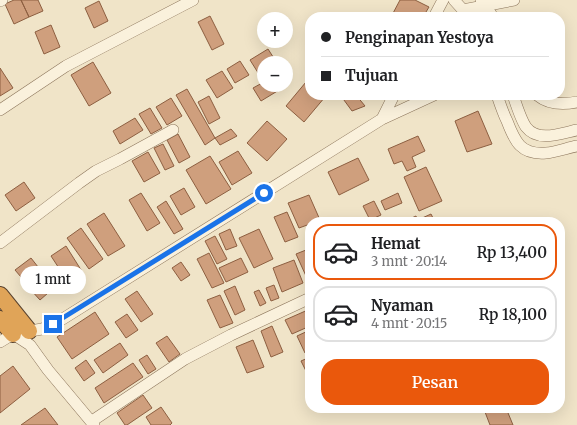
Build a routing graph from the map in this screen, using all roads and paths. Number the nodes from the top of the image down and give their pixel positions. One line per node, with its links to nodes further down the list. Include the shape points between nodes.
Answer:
1 (193, 0): 16 (street, via 66,66)
2 (443, 0): 6 (street)
3 (454, 0): 7 (street)
4 (514, 0): 5 (street)
5 (483, 3): 8 (street); 9 (street)
6 (437, 12)
7 (464, 12)
8 (467, 12)
9 (489, 12)
10 (392, 100): 17 (street)
11 (423, 100): 17 (street)
12 (499, 100): 20 (street, via 517,144 524,149 532,153 547,153)
13 (515, 100): 19 (street, via 526,127 535,134 553,136)
14 (543, 100): 15 (street, via 568,104)
15 (577, 102)
16 (0, 110)
17 (382, 119): 26 (street)
18 (172, 130): 21 (street, via 96,171)
19 (577, 130)
20 (577, 146)
21 (0, 243)
22 (0, 295): 26 (highway)
23 (305, 300): 27 (street, via 185,359)
24 (0, 319): 25 (highway)
25 (6, 338): 26 (street)
26 (30, 338): 27 (street, via 48,370)
27 (93, 423)

